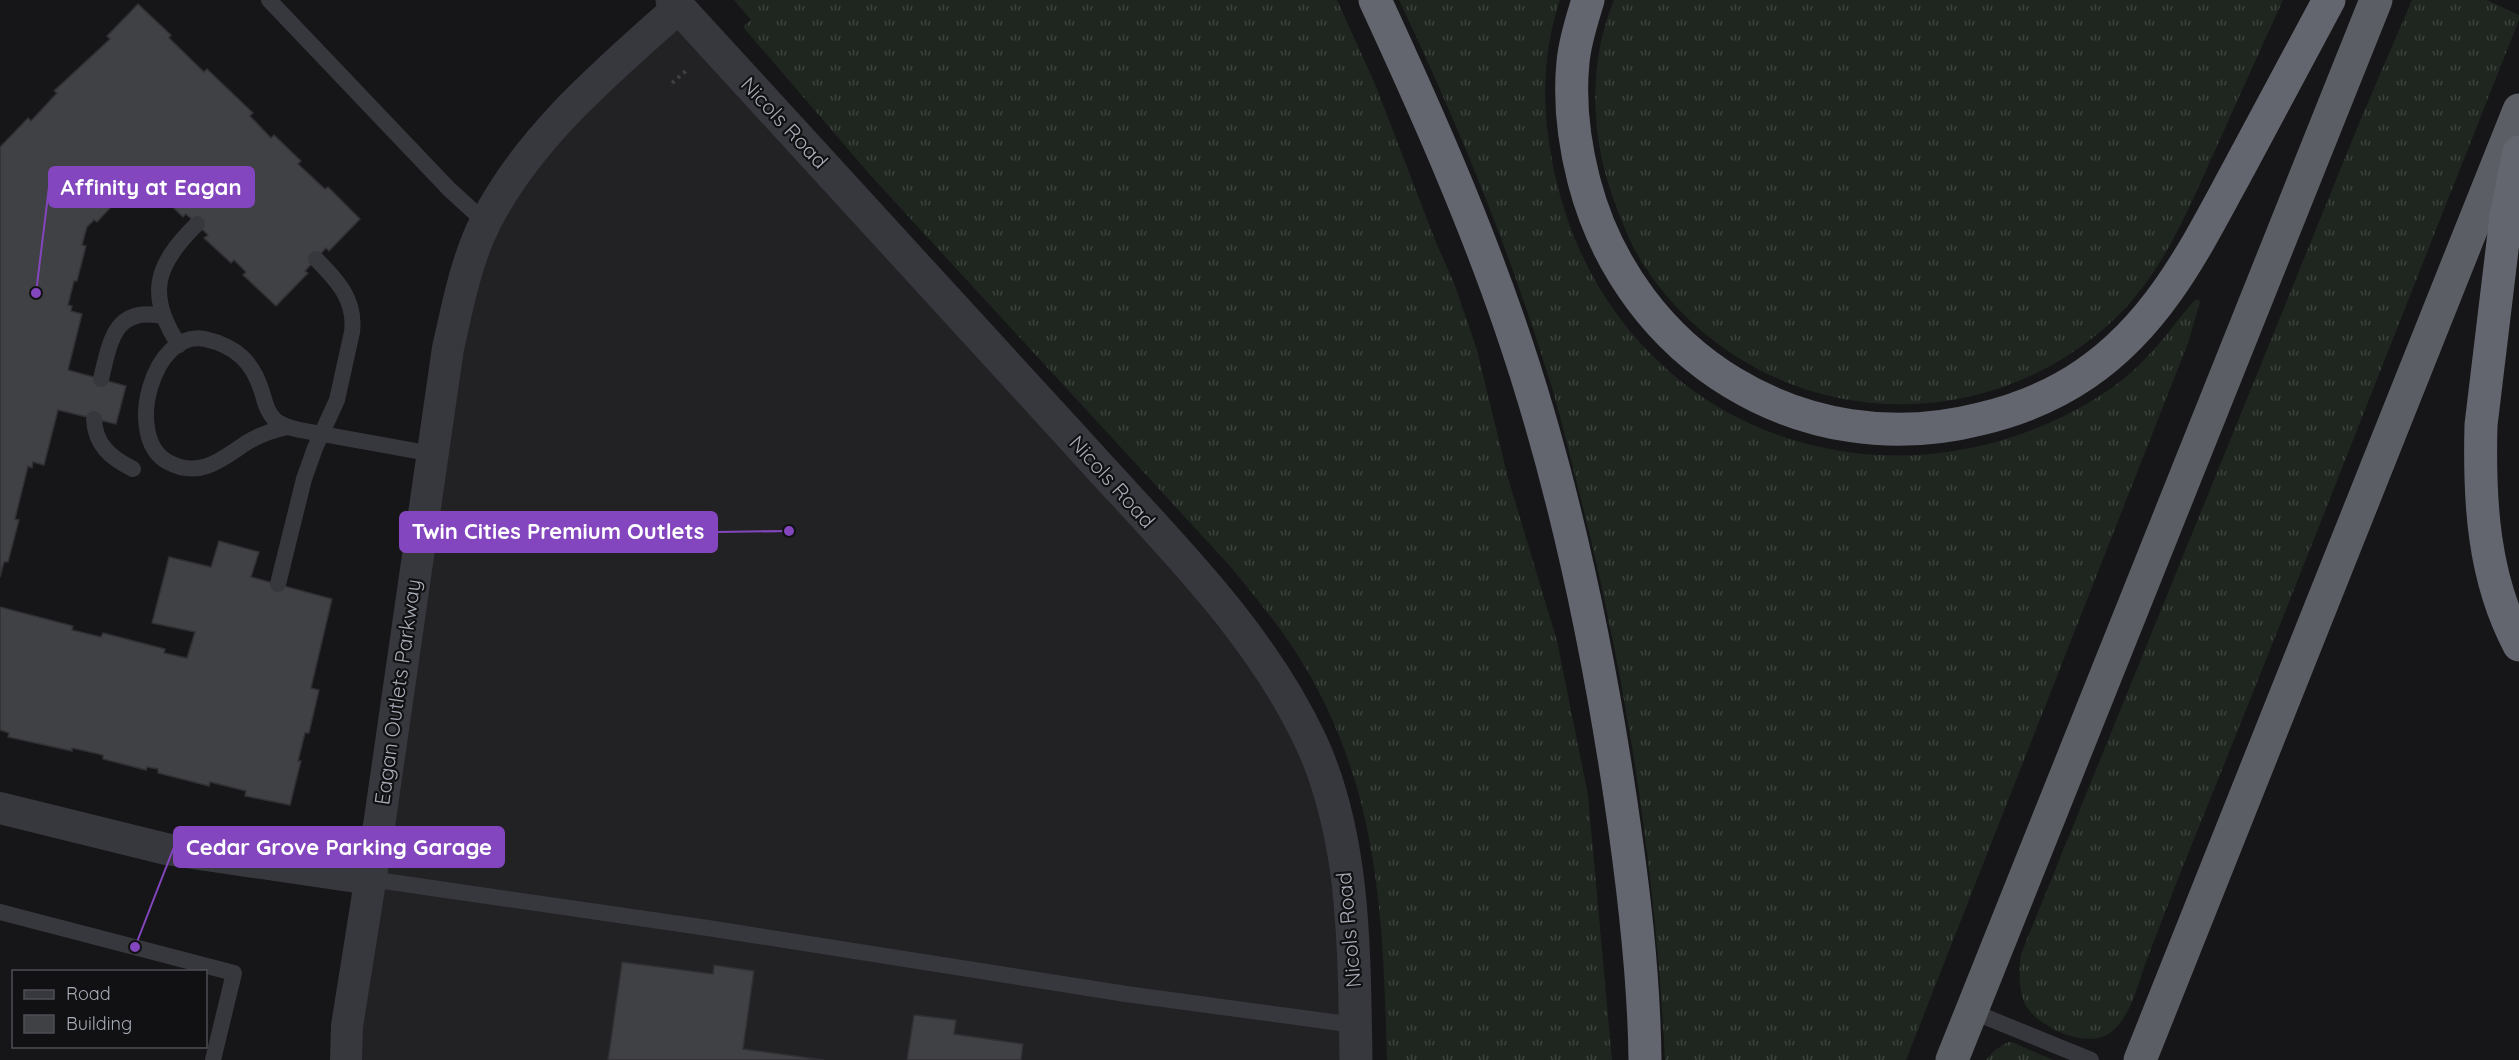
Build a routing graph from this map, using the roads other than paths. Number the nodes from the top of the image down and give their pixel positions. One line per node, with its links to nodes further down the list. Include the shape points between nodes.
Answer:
1 (269, 0): 9 (lane)
2 (1375, 0): 32 (highway, via 1445,157 1502,302 1538,412 1568,526 1613,741 1632,883)
3 (1588, 0): 4 (highway, via 1573,60 1573,130 1595,219 1621,273 1664,326 1701,360 1743,389 1803,416 1873,430 1948,426 2019,408 2085,375 2123,345 2153,312 2187,263)
4 (2329, 0)
5 (2376, 0): 25 (highway)
6 (675, 4): 9 (street, Eagan Outlets Parkway, via 562,115 519,165); 26 (street, Nicols Road, via 1226,608 1281,686 1312,746 1335,812 1352,913)
7 (2519, 110): 8 (highway)
8 (2509, 165): 21 (highway, via 2481,425 2482,511 2500,601); 35 (highway)
9 (485, 222): 18 (street, Eagan Outlets Parkway, via 463,281 448,348)
10 (197, 224): 12 (lane, via 167,262 158,296)
11 (316, 259): 17 (lane, via 344,290 354,321 337,400)
12 (162, 316): 13 (lane); 14 (lane, via 141,313 119,324)
13 (179, 345): 16 (lane, via 186,340 204,339 238,352 253,369 268,412); 16 (lane, via 162,360 153,381 146,426 153,450 162,458 179,467 206,468 264,434)
14 (101, 379)
15 (94, 419): 19 (lane, via 102,446 113,459)
16 (288, 428): 17 (lane)
17 (322, 434): 18 (lane); 20 (lane, via 304,479)
18 (433, 454): 23 (street, Eagan Outlets Parkway)
19 (133, 469)
20 (278, 584)
21 (2519, 645)
22 (0, 808): 23 (street, via 166,849)
23 (370, 879): 26 (lane); 27 (street, Eagan Outlets Parkway)
24 (0, 912): 28 (lane, via 234,973)
25 (1971, 1011): 33 (highway); 34 (lane)
26 (1355, 1025): 31 (street, Nicols Road)
27 (347, 1026): 29 (street, Eagan Outlets Parkway); 30 (street, Eagan Outlets Parkway)
28 (213, 1060)
29 (334, 1060)
30 (346, 1060)
31 (1356, 1060)
32 (1645, 1060)
33 (1952, 1060)
34 (2091, 1060)
35 (2140, 1060)

